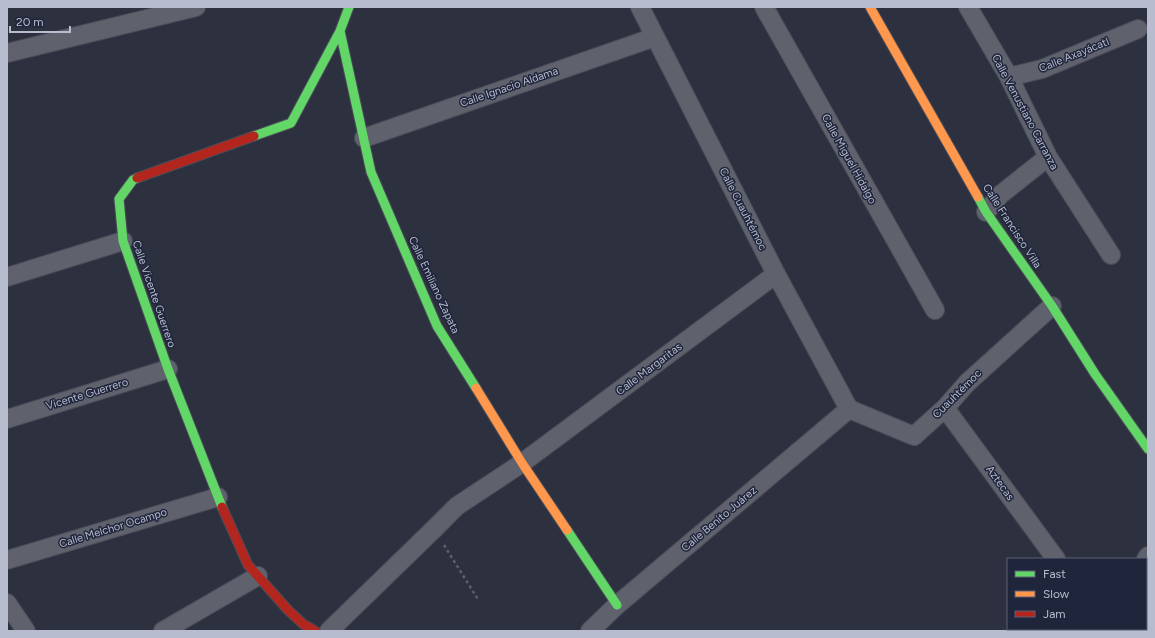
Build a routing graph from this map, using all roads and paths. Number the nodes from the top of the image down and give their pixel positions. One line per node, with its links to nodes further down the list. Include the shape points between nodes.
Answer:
1 (196, 7): 10 (street)
2 (349, 7): 8 (street)
3 (640, 7): 9 (street, Calle Cuauhtémoc)
4 (764, 7): 20 (street, Calle Miguel Hidalgo)
5 (870, 7): 14 (street, Calle Francisco Villa)
6 (968, 7): 11 (street, Calle Venustiano Carranza)
7 (1138, 29): 11 (street, Calle Axayácatl, via 1042,69)
8 (340, 31): 12 (street, Calle Emiliano Zapata); 15 (street, Calle Vicente Guerrero, via 291,123 133,180 119,199)
9 (655, 37): 12 (street, Calle Ignacio Aldama); 17 (street, Calle Cuauhtémoc)
10 (7, 54)
11 (1009, 78): 13 (street, Calle Venustiano Carranza)
12 (364, 138): 26 (street, Calle Emiliano Zapata, via 371,172 437,326)
13 (1048, 157): 14 (street, via 1000,195); 16 (street, Calle Venustiano Carranza)
14 (986, 212): 19 (street, Calle Francisco Villa)
15 (123, 241): 18 (street); 21 (street, Calle Vicente Guerrero)
16 (1111, 256)
17 (776, 274): 23 (street, Calle Cuauhtémoc); 26 (street, Calle Margaritas)
18 (7, 277)
19 (1052, 306): 22 (street, Cuauhtémoc, via 967,383); 25 (street, Calle Francisco Villa, via 1095,374)
20 (935, 310)
21 (168, 368): 24 (street, Vicente Guerrero); 27 (street, Calle Vicente Guerrero)
22 (945, 408): 23 (street, Cuauhtémoc, via 914,436); 29 (street, Aztecas)
23 (849, 409): 34 (street, Calle Benito Juárez)
24 (7, 419)
25 (1148, 449)
26 (522, 463): 28 (street, Calle Margaritas, via 457,506); 34 (street, Calle Emiliano Zapata)
27 (218, 497): 30 (street, Calle Melchor Ocampo); 31 (street, Calle Vicente Guerrero, via 248,565)
28 (434, 529): 32 (path); 38 (street, Calle Margaritas)
29 (1055, 558)
30 (7, 560)
31 (258, 576): 36 (street); 37 (street, Calle Vicente Guerrero, via 288,610)
32 (479, 601)
33 (7, 603): 35 (street)
34 (617, 605): 39 (street, Calle Benito Juárez)
35 (26, 631)
36 (163, 631)
37 (315, 631)
38 (329, 631)
39 (590, 631)

